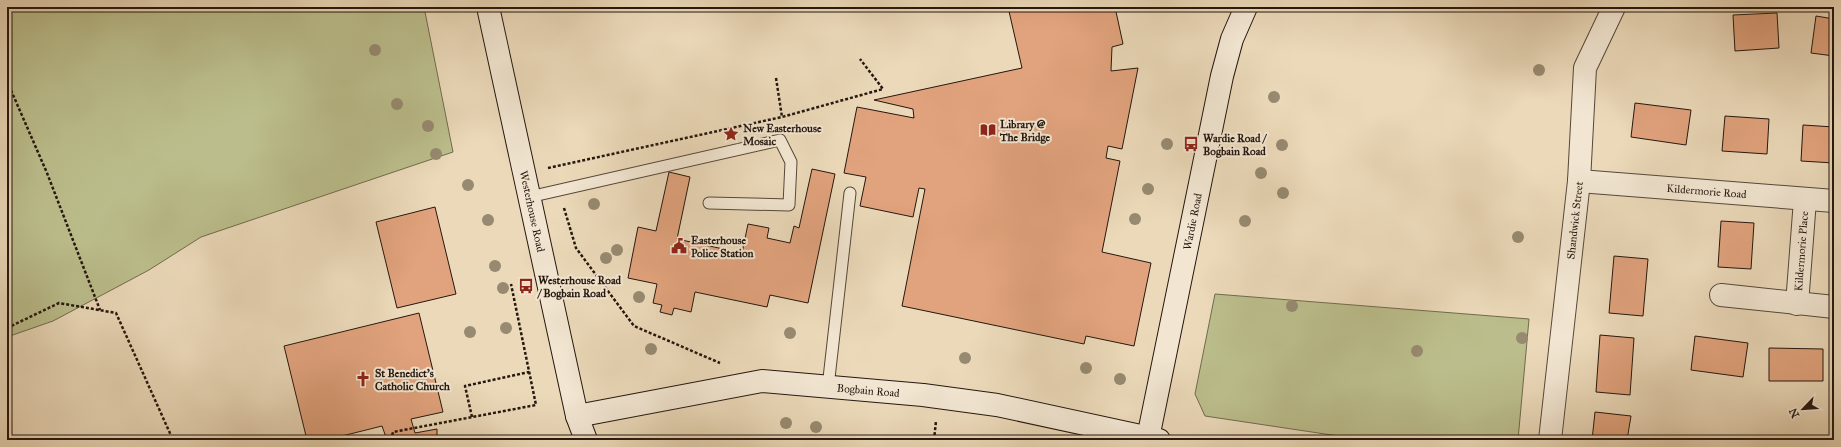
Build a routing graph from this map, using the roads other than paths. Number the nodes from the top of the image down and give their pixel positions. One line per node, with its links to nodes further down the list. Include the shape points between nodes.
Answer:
1 (488, 7): 6 (street, Westerhouse Road)
2 (1246, 7): 15 (street, Wardie Road, via 1232,39 1222,76)
3 (1614, 7): 4 (street, Shandwick Street, via 1586,68)
4 (1579, 181): 7 (street, Kildermorie Road); 18 (street, Shandwick Street)
5 (850, 193): 13 (lane)
6 (529, 197): 9 (lane, via 780,140 791,162 789,205); 14 (street, Westerhouse Road)
7 (1806, 200): 8 (street, Kildermorie Road); 11 (street, Kildermorie Place)
8 (1834, 201)
9 (709, 203)
10 (1721, 295): 11 (street, Kildermorie Place)
11 (1797, 304): 12 (street, Kildermorie Place)
12 (1834, 307)
13 (828, 386): 14 (street, Bogbain Road, via 762,381); 15 (street, Bogbain Road, via 997,405)
14 (576, 416): 16 (street, Westerhouse Road); 17 (street, Westerhouse Road)
15 (1154, 439)
16 (578, 440)
17 (586, 440)
18 (1550, 440)

